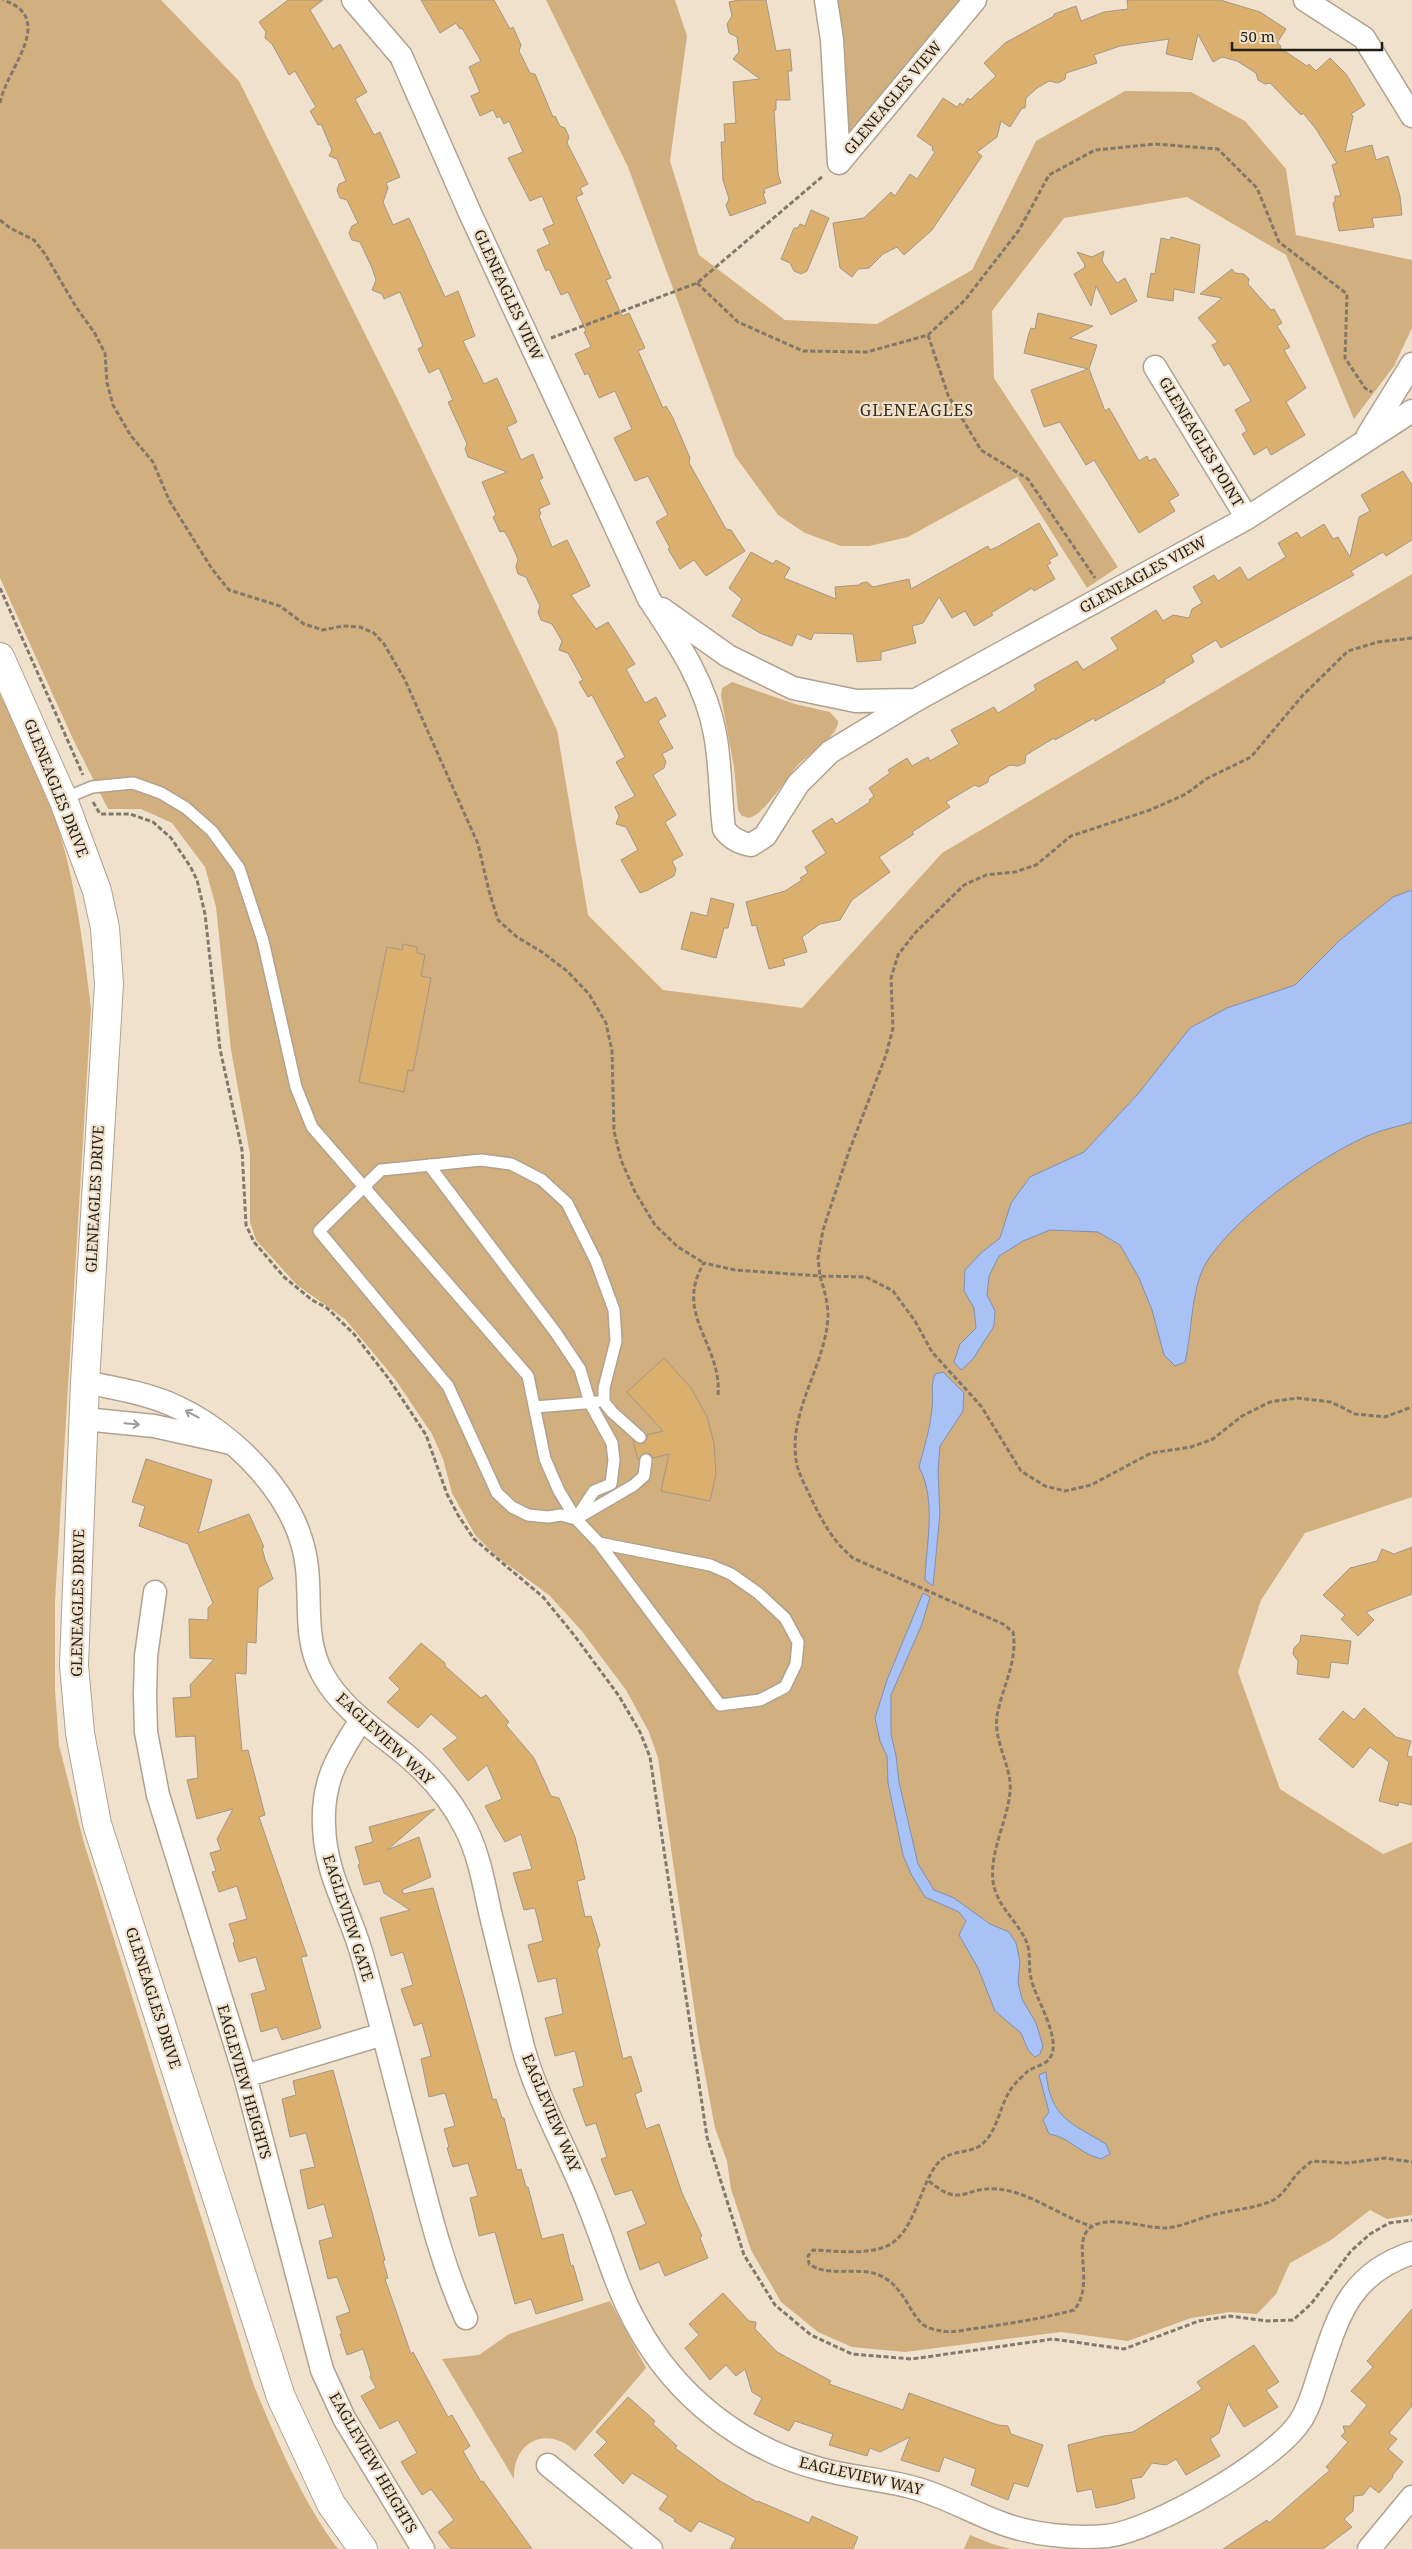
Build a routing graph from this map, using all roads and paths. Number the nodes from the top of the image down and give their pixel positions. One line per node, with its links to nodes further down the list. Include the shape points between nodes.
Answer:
1 (3, 0): 6 (path, via 15,4 24,13 30,27)
2 (353, 0): 12 (street, GLENEAGLES VIEW, via 401,56)
3 (826, 0): 8 (street, GLENEAGLES VIEW, via 832,40)
4 (974, 0): 8 (street, GLENEAGLES VIEW)
5 (1305, 0): 7 (street, via 1364,38)
6 (0, 103)
7 (1412, 116)
8 (839, 163): 10 (path)
9 (0, 220): 29 (path, via 34,240 94,332 105,353 107,383 113,405 131,436 153,462 169,500 229,590 280,606 304,624 323,630 360,627 374,633 384,644 405,680 478,844 498,920 567,971 589,994 606,1023 612,1051 614,1131 621,1160 635,1192 655,1225 678,1247)
10 (697, 284): 11 (path, via 738,322 803,350 867,352); 12 (path)
11 (928, 335): 15 (path, via 965,300 1019,230 1049,175 1096,150 1155,144 1218,149 1257,188 1279,242 1347,294 1345,358 1365,388); 20 (path, via 948,395 981,450 1028,479)
12 (532, 346): 21 (street, GLENEAGLES VIEW)
13 (1412, 364): 15 (street, GLENEAGLES VIEW)
14 (1155, 367): 18 (street, GLENEAGLES POINT)
15 (1390, 400): 17 (street, GLENEAGLES VIEW)
16 (1412, 411): 17 (street, GLENEAGLES VIEW)
17 (1365, 441): 18 (street, GLENEAGLES VIEW)
18 (1247, 518): 20 (street, GLENEAGLES VIEW)
19 (0, 588): 25 (path)
20 (1107, 595): 24 (street, GLENEAGLES VIEW)
21 (649, 600): 24 (street, GLENEAGLES VIEW, via 728,656 793,688 856,702); 24 (street, GLENEAGLES VIEW, via 683,650 702,689 715,732 724,830 741,843 752,845 765,836 798,784 830,752)
22 (1412, 638): 30 (path, via 1348,650 1303,695 1251,757 1206,779 1186,794 1150,810 1072,836 1036,865 1015,872 986,875 964,885 915,933 898,955 891,978 893,1028 823,1230 818,1258)
23 (0, 657): 26 (street, GLENEAGLES DRIVE)
24 (916, 700)
25 (89, 789): 26 (lane); 28 (lane, via 133,783 161,793 186,808 212,831 239,868 263,941 299,1095 312,1127); 49 (path, via 100,814 130,814 160,827 180,851 196,880 205,914 220,1049 242,1150 246,1225 254,1242 284,1277 327,1308 354,1334 426,1435 447,1494 474,1539 543,1597 620,1696 640,1732 650,1757 707,2137 744,2255 775,2305 811,2335 852,2354 912,2359 1054,2340 1124,2349 1199,2321 1230,2316 1267,2321 1293,2320 1311,2304 1351,2251 1370,2234 1389,2223)
26 (63, 799): 31 (street, GLENEAGLES DRIVE, via 97,891 105,928 109,984)
27 (429, 1165): 28 (lane, via 381,1170); 33 (lane, via 481,1160 511,1164 542,1180 567,1203 596,1260 614,1310 616,1341 604,1388); 34 (lane, via 566,1348 580,1369)
28 (364, 1187): 35 (lane, via 528,1376); 41 (lane, via 319,1231 448,1386 497,1493 528,1516 562,1515)
29 (704, 1263): 30 (path, via 735,1270); 32 (path, via 694,1278 692,1296 719,1379)
30 (820, 1276): 36 (path, via 866,1277 893,1290 932,1352 981,1406 1021,1471 1045,1486 1065,1491 1091,1485 1151,1453 1191,1447 1213,1439 1242,1416 1270,1402 1297,1398 1331,1402 1355,1414 1385,1417); 48 (path, via 827,1298 828,1318 798,1421 796,1446 797,1465 825,1528 853,1558 1003,1624 1013,1632 1015,1644 1014,1659 997,1719 998,1742 1010,1781 993,1880 996,1894 1027,1943 1030,1976 1053,2043 1051,2056 1029,2070 1014,2085 1003,2100 990,2137 978,2147 949,2154 938,2163)
31 (85, 1382): 37 (street, GLENEAGLES DRIVE); 39 (street, EAGLEVIEW WAY, one-way to 31, via 210,1424 171,1404 151,1396)
32 (718, 1395)
33 (604, 1402): 34 (lane); 38 (lane)
34 (590, 1403): 35 (lane); 41 (lane, via 612,1443 614,1460 611,1484 594,1491)
35 (535, 1407): 41 (lane, via 545,1459)
36 (1412, 1407)
37 (84, 1420): 39 (street, one-way to 39, via 154,1426); 56 (street, GLENEAGLES DRIVE, via 74,1665 80,1733 97,1824 281,2397 331,2504)
38 (640, 1437)
39 (231, 1443): 44 (street, EAGLEVIEW WAY, via 268,1478 292,1517 303,1544 308,1570 312,1650 332,1689)
40 (646, 1460): 41 (lane, via 644,1476 634,1485)
41 (576, 1519): 42 (lane)
42 (599, 1543): 42 (lane, via 720,1705 760,1700 785,1687 796,1664 798,1642 785,1618 758,1593 731,1574 710,1565)
43 (155, 1592): 46 (street, EAGLEVIEW HEIGHTS, via 146,1656 145,1695 151,1764)
44 (361, 1720): 45 (street, EAGLEVIEW GATE, via 336,1759 328,1780 324,1800 325,1843 329,1866 361,1952); 55 (street, EAGLEVIEW WAY, via 430,1777 465,1826 484,1883 529,2067 588,2200 636,2324 662,2365 690,2396 719,2422 784,2457 816,2468 919,2489 1006,2525 1036,2533)
45 (383, 2034): 46 (street); 52 (street, EAGLEVIEW GATE, via 443,2262)
46 (244, 2076): 57 (street, EAGLEVIEW HEIGHTS, via 322,2370 344,2418)
47 (1412, 2162): 50 (path, via 1385,2158 1312,2161 1298,2172 1278,2198 1266,2203 1211,2215 1180,2226 1164,2228 1104,2222)
48 (929, 2180): 50 (path, via 953,2196 998,2189 1013,2192); 50 (path, via 910,2221 898,2238 887,2246 870,2250 813,2250 808,2256 810,2264 818,2270 854,2270 890,2280 922,2323 931,2329 944,2332 993,2326 1074,2310 1082,2301 1082,2247 1084,2234)
49 (1412, 2220)
50 (1091, 2226)
51 (1412, 2253): 55 (street, EAGLEVIEW WAY, via 1375,2270 1356,2288 1336,2322 1312,2395 1299,2423 1278,2446 1164,2517)
52 (466, 2318)
53 (548, 2465): 58 (street)
54 (1412, 2497): 59 (street)
55 (1112, 2542)
56 (363, 2549)
57 (423, 2549)
58 (650, 2549)
59 (1369, 2549)

